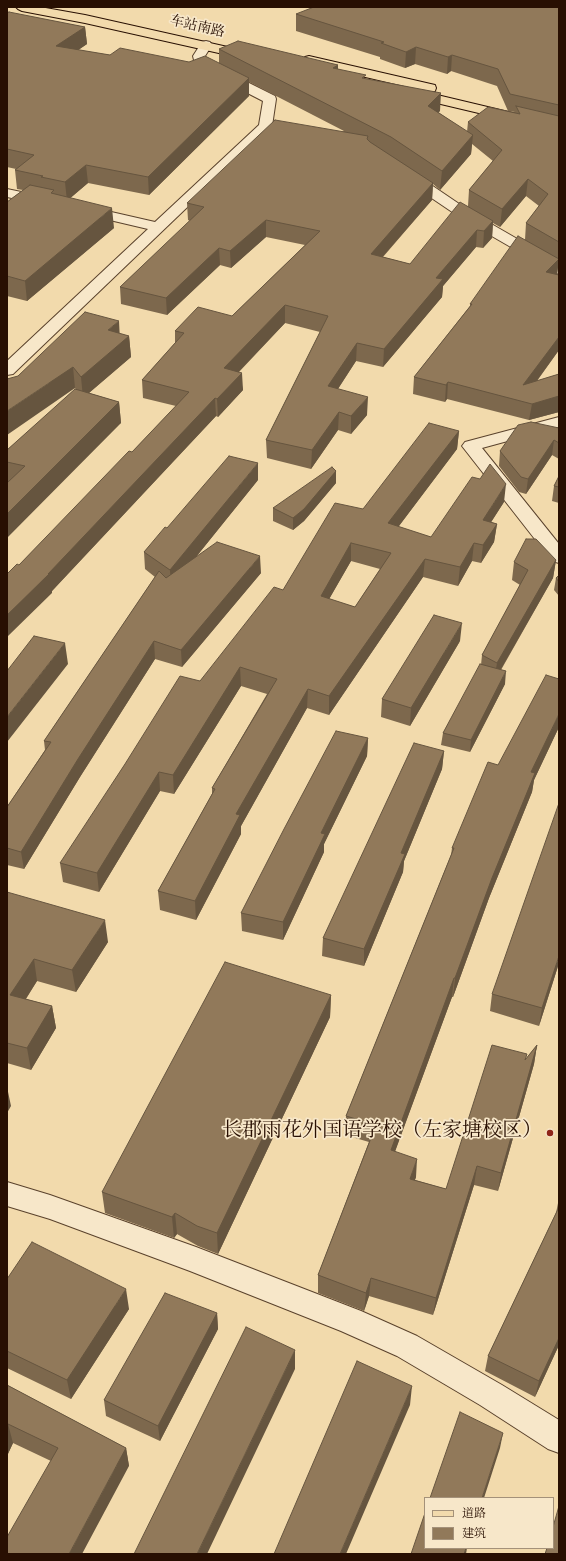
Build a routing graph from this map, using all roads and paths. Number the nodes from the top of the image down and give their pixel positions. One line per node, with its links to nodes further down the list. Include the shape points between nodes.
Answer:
1 (22, 7): 5 (main road)
2 (54, 7): 5 (main road)
3 (76, 7): 6 (main road)
4 (7, 9): 6 (main road)
5 (90, 17): 6 (main road, 车站南路)
6 (132, 25): 7 (main road, 车站南路); 7 (main road, 车站南路, via 260,53)
7 (206, 46): 14 (street, via 199,56 201,64 270,99 265,126)
8 (559, 120): 9 (main road, via 299,62)
9 (559, 128)
10 (393, 166): 15 (street, via 469,217)
11 (7, 193): 12 (street)
12 (60, 205)
13 (75, 208): 14 (street)
14 (158, 227): 16 (street)
15 (559, 269)
16 (7, 370)
17 (559, 422): 18 (street, via 471,446)
18 (559, 557)
19 (7, 1194): 20 (street, via 196,1260 344,1318 400,1343)
20 (559, 1438)

